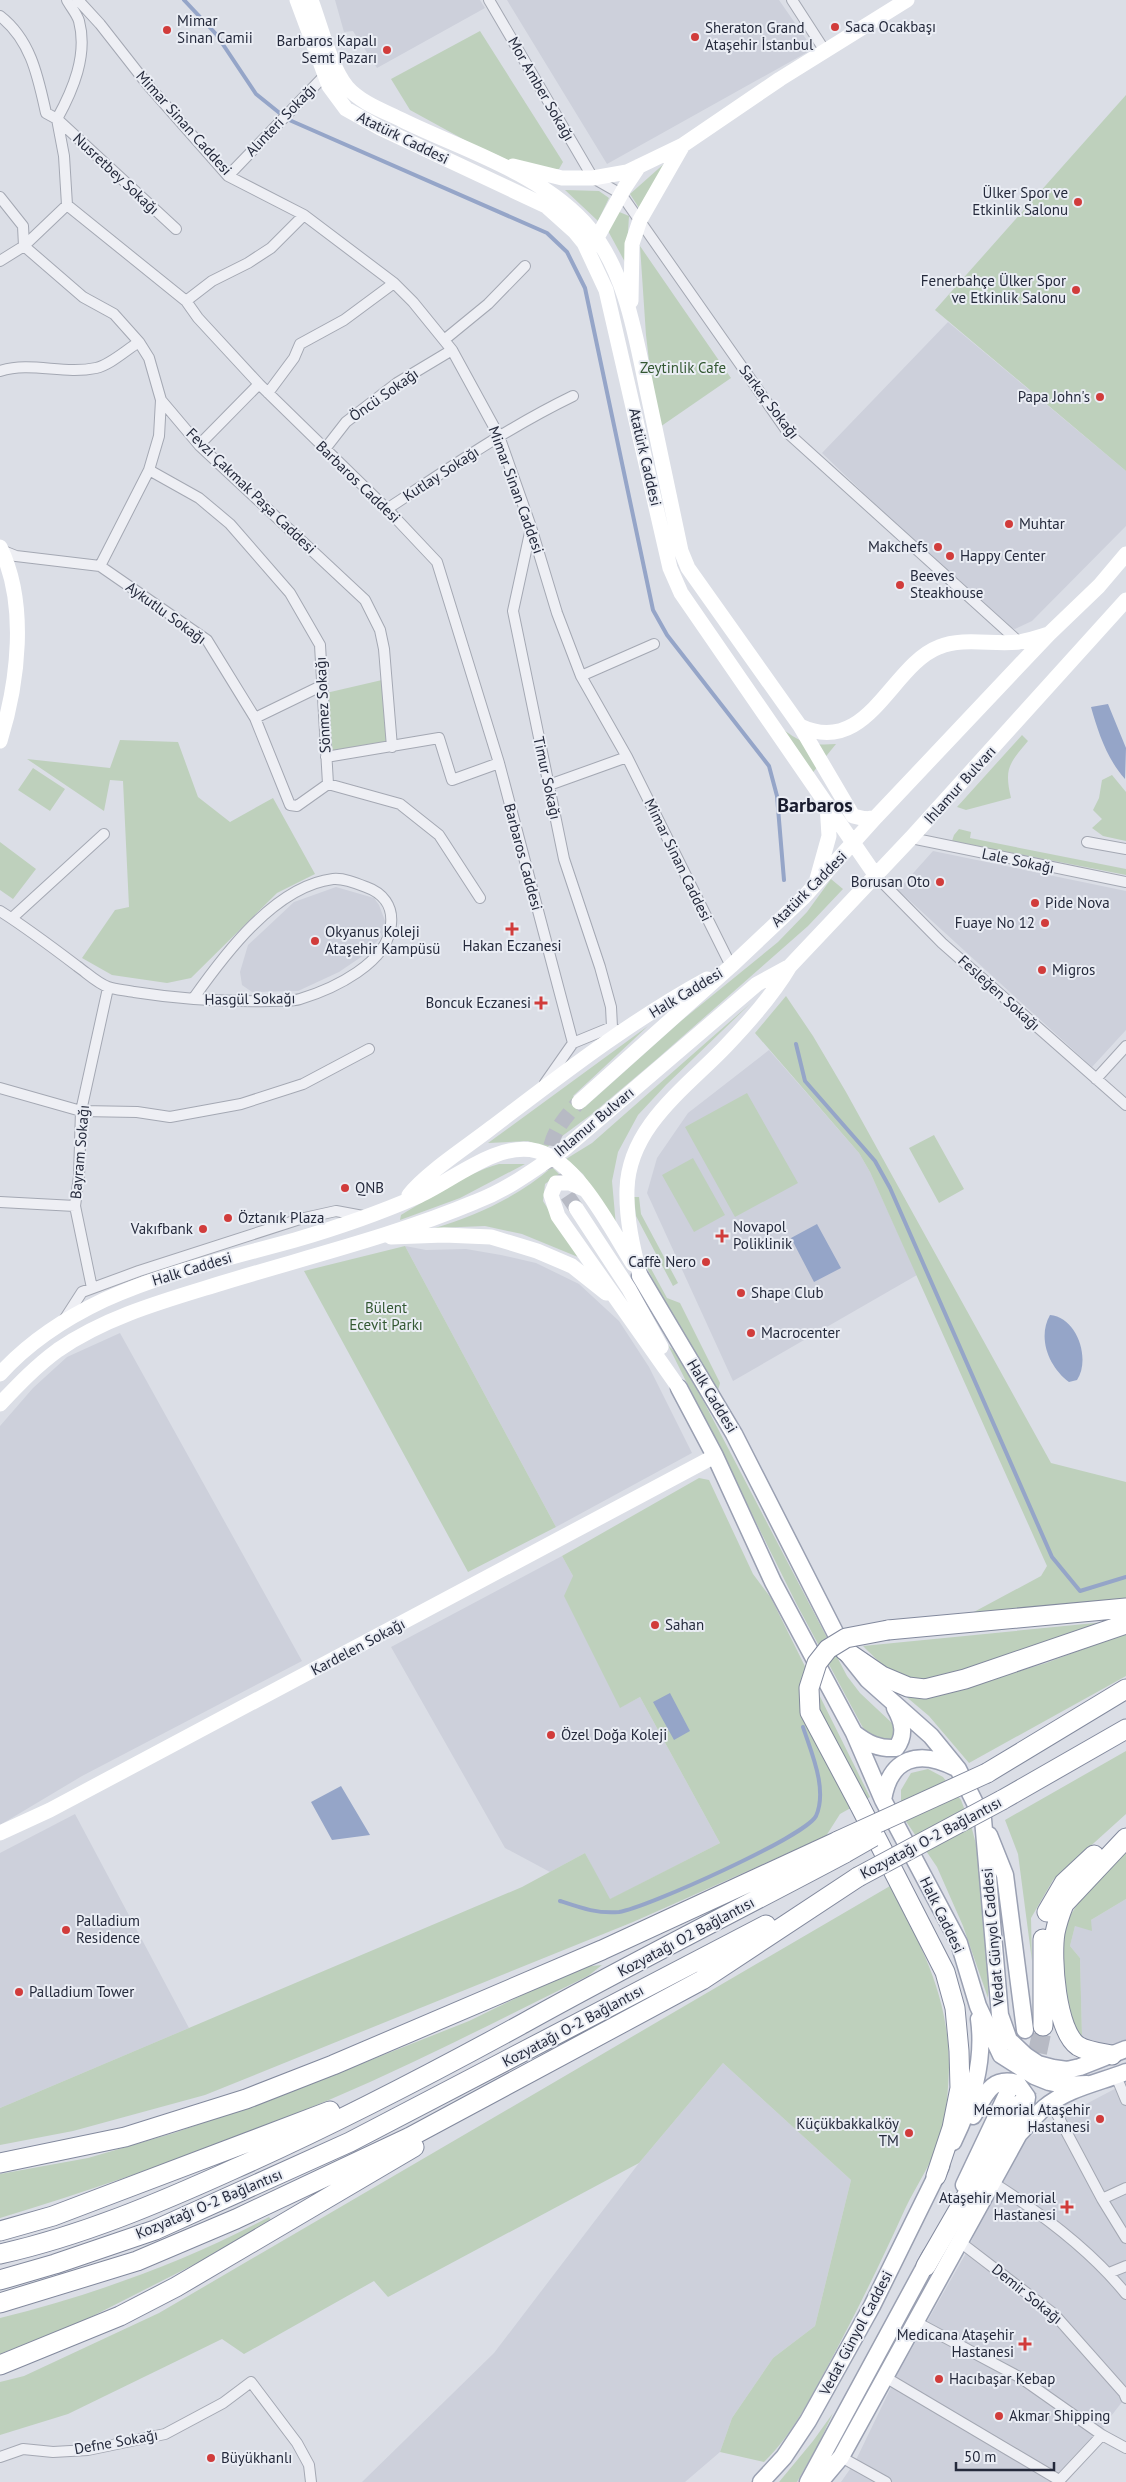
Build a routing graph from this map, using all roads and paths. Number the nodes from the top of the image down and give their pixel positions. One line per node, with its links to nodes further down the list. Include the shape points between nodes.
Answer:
1 (67, 0): 11 (street, via 78,20 81,56 71,94)
2 (78, 0): 15 (street, Mimar Sinan Caddesi)
3 (297, 0): 10 (main road, Atatürk Caddesi)
4 (311, 0): 10 (main road, Atatürk Caddesi)
5 (489, 0): 16 (street, Mor Amber Sokağı)
6 (792, 0): 9 (street)
7 (907, 0): 9 (main road)
8 (0, 16): 11 (street, via 27,47 37,73 46,114)
9 (825, 51): 12 (main road)
10 (331, 71): 13 (main road, Atatürk Caddesi, via 358,97); 15 (street, Alınteri Sokağı); 25 (main road, Atatürk Caddesi, via 337,100 346,109 546,206 575,232)
11 (57, 119): 19 (street, via 64,156); 22 (street, Nusretbey Sokağı)
12 (683, 145): 14 (main road); 21 (main road)
13 (490, 160): 16 (main road, via 562,178); 23 (main road, Atatürk Caddesi, via 538,186 570,209)
14 (639, 166): 16 (main road, via 626,172); 17 (main road)
15 (228, 176): 20 (street, Mimar Sinan Caddesi)
16 (593, 178): 17 (street, Sarkaç Sokağı)
17 (621, 194): 21 (street, Sarkaç Sokağı); 23 (main road)
18 (0, 197): 24 (street, via 23,226)
19 (67, 204): 24 (street); 29 (street, Barbaros Caddesi)
20 (304, 215): 28 (street, Mimar Sinan Caddesi); 29 (street, via 271,248 212,280)
21 (640, 220): 30 (main road, via 632,244); 50 (street, Sarkaç Sokağı, via 789,434)
22 (176, 229)
23 (596, 238): 25 (main road); 30 (main road, Atatürk Caddesi, via 618,280)
24 (24, 246): 26 (street); 32 (street, Fevzi Çakmak Paşa Caddesi, via 83,297 114,314)
25 (589, 252): 63 (main road, Atatürk Caddesi, via 606,290 670,568 681,593)
26 (0, 261)
27 (525, 266): 31 (street, via 488,304)
28 (394, 283): 31 (street, Mimar Sinan Caddesi); 36 (street, via 344,320 300,344 294,358)
29 (186, 301): 35 (street, Barbaros Caddesi)
30 (632, 322): 55 (main road, Atatürk Caddesi, via 681,550 688,568)
31 (444, 340): 33 (street, Mimar Sinan Caddesi)
32 (138, 342): 34 (street, via 97,368 68,371 16,366); 38 (street, Fevzi Çakmak Paşa Caddesi, via 149,358)
33 (452, 350): 39 (street, Mimar Sinan Caddesi); 41 (street, Öncü Sokağı, via 396,383 346,422)
34 (0, 371)
35 (259, 384): 36 (street, Barbaros Caddesi); 40 (street)
36 (268, 393): 41 (street, Barbaros Caddesi)
37 (573, 396): 39 (street, Kutlay Sokağı)
38 (161, 400): 40 (street, Fevzi Çakmak Paşa Caddesi); 42 (street, via 159,436)
39 (499, 436): 43 (street, Kutlay Sokağı); 44 (street, Mimar Sinan Caddesi)
40 (199, 445): 57 (street, Fevzi Çakmak Paşa Caddesi, via 365,600 380,630 384,649)
41 (324, 449): 43 (street, Barbaros Caddesi)
42 (149, 470): 47 (street); 53 (street, Sönmez Sokağı, via 199,498 230,524 290,592 320,645)
43 (387, 509): 60 (street, Barbaros Caddesi, via 437,562)
44 (532, 527): 52 (street, Mimar Sinan Caddesi, via 557,613); 62 (street, Timur Sokağı, via 513,612)
45 (1, 549): 47 (street, via 16,556); 56 (main road, via 17,614 18,644)
46 (1126, 554): 49 (main road)
47 (100, 566): 54 (street, Aykutlu Sokağı, via 207,640)
48 (1126, 600): 67 (main road, Ihlamur Bulvarı)
49 (1050, 634): 50 (main road); 65 (main road)
50 (1019, 642): 55 (main road, via 939,647 921,659 866,716 840,731 820,733)
51 (654, 644): 52 (street)
52 (581, 676): 59 (street, Mimar Sinan Caddesi)
53 (321, 686): 54 (street); 58 (street, Sönmez Sokağı)
54 (255, 718): 61 (street, Aykutlu Sokağı, via 290,805 297,806)
55 (800, 726): 64 (main road, Atatürk Caddesi)
56 (0, 741)
57 (392, 747): 58 (street); 60 (street, via 439,738 452,780)
58 (326, 757): 61 (street, Sönmez Sokağı)
59 (627, 757): 62 (street); 77 (street, Mimar Sinan Caddesi)
60 (498, 763): 82 (street, Barbaros Caddesi)
61 (328, 784): 74 (street, via 400,804 439,836)
62 (549, 785): 81 (street, Timur Sokağı, via 564,859 600,967)
63 (827, 803): 69 (main road, Atatürk Caddesi); 73 (main road, via 829,836)
64 (853, 816): 65 (main road); 69 (main road)
65 (876, 817): 69 (main road)
66 (104, 834): 76 (street)
67 (911, 838): 71 (main road, Ihlamur Bulvarı); 72 (street, Lale Sokağı)
68 (1087, 842): 70 (street)
69 (854, 844): 71 (main road); 73 (main road, Atatürk Caddesi)
70 (1126, 849)
71 (876, 876): 78 (main road, Ihlamur Bulvarı); 85 (street, Fesleğen Sokağı, via 942,943)
72 (1126, 882)
73 (815, 885): 77 (main road, Atatürk Caddesi)
74 (480, 898)
75 (0, 911): 76 (street, Hasgül Sokağı)
76 (12, 918): 79 (street, Hasgül Sokağı)
77 (731, 966): 81 (main road, Halk Caddesi); 88 (main road)
78 (790, 966): 91 (main road, Ihlamur Bulvarı, via 757,984); 99 (main road, Ihlamur Bulvarı, via 780,984 745,1026 652,1122 637,1147 627,1189 631,1239)
79 (108, 988): 80 (street, Hasgül Sokağı); 90 (street, Bayram Sokağı)
80 (194, 999): 80 (street, Hasgül Sokağı, via 242,1002 299,1000 329,986 367,966 385,946 392,926 386,899 352,881 334,879 312,884 288,896 238,941)
81 (616, 1030): 82 (street); 87 (main road, Halk Caddesi, via 597,1049)
82 (573, 1043): 87 (street)
83 (1126, 1046): 85 (street)
84 (369, 1049): 90 (street, via 303,1084 242,1104 170,1117 137,1112)
85 (1096, 1079): 89 (street, Fesleğen Sokağı)
86 (0, 1088): 90 (street)
87 (537, 1094): 94 (main road, Halk Caddesi, via 413,1190)
88 (579, 1102)
89 (1126, 1105)
90 (82, 1111): 95 (street, Bayram Sokağı)
91 (552, 1157): 92 (main road, Halk Caddesi, via 562,1163); 94 (main road, Halk Caddesi, via 536,1150 504,1151); 98 (main road, Ihlamur Bulvarı, via 529,1175 476,1202)
92 (584, 1189): 99 (main road, Halk Caddesi); 101 (main road, via 556,1182 550,1195 552,1203)
93 (0, 1202): 95 (street)
94 (403, 1202): 97 (main road, Halk Caddesi)
95 (75, 1206): 100 (street, Bayram Sokağı)
96 (576, 1208): 104 (main road, via 629,1289 661,1347)
97 (366, 1217): 100 (street, via 336,1211 300,1219); 102 (main road, Halk Caddesi, via 296,1240 180,1270 105,1300)
98 (375, 1238): 101 (main road, via 490,1237 572,1266); 105 (main road, Halk Caddesi, via 165,1300 106,1324 59,1350 29,1374)
99 (640, 1276): 109 (main road, Halk Caddesi, via 734,1434)
100 (92, 1288): 102 (street, via 82,1292)
101 (623, 1307): 104 (main road)
102 (62, 1323): 103 (main road, Halk Caddesi, via 31,1345)
103 (0, 1374)
104 (678, 1388): 106 (main road, Halk Caddesi)
105 (0, 1404)
106 (715, 1456): 113 (main road, Halk Caddesi, via 773,1582); 118 (main road, Kardelen Sokağı, via 50,1810)
107 (1126, 1608): 135 (highway, bridge, via 888,1630 846,1638 828,1649 817,1663 809,1688 810,1712 945,1972 954,2008 960,2088 952,2128)
108 (1126, 1624): 109 (highway, via 965,1679 925,1688 908,1687 882,1676)
109 (844, 1650): 111 (main road, Halk Caddesi)
110 (1126, 1689): 120 (highway, Kozyatağı O-2 Bağlantısı, bridge, via 987,1773)
111 (894, 1705): 113 (main road, via 902,1726 903,1740 896,1748 883,1749); 114 (main road, Halk Caddesi, via 931,1736)
112 (1126, 1729): 121 (highway, Kozyatağı O-2 Bağlantısı, bridge)
113 (854, 1734): 115 (main road, Halk Caddesi)
114 (958, 1770): 115 (main road, via 942,1761 919,1757 908,1760 890,1777); 116 (main road, Vedat Günyol Caddesi)
115 (883, 1800): 122 (main road, Halk Caddesi, via 959,1943)
116 (982, 1820): 125 (main road, via 1005,1875); 127 (main road, Vedat Günyol Caddesi, via 1000,2015 1009,2040 1038,2064 1067,2070)
117 (1126, 1828): 124 (highway, via 1064,1883 1048,1910 1042,1951)
118 (0, 1833)
119 (1126, 1838): 127 (highway, via 1064,1904 1055,1935 1054,1958 1062,2022 1078,2046 1094,2052)
120 (842, 1847): 123 (highway, Kozyatağı O2 Bağlantısı); 134 (highway, via 333,2065 246,2099 125,2137)
121 (858, 1877): 126 (highway, via 702,1980); 146 (highway, Kozyatağı O-2 Bağlantısı, via 350,2142 155,2230)
122 (978, 2006): 129 (main road, via 1002,2055 1016,2066 1049,2082); 135 (main road, via 982,2037 976,2085 963,2121)
123 (527, 2021): 139 (highway, via 316,2118 53,2216); 142 (highway, Kozyatağı O-2 Bağlantısı, via 430,2075 191,2189 112,2221)
124 (1043, 2026)
125 (1025, 2030)
126 (573, 2051): 148 (highway, via 410,2137 236,2219 137,2261); 150 (highway, via 176,2287 120,2316)
127 (1119, 2052)
128 (1121, 2074): 129 (main road); 131 (street)
129 (1087, 2084): 132 (main road)
130 (1014, 2098): 143 (highway)
131 (1126, 2100)
132 (1051, 2103): 133 (main road); 138 (street)
133 (1020, 2134): 135 (main road, via 1027,2097 1024,2090 1017,2083 997,2082 988,2090); 136 (main road)
134 (0, 2163)
135 (936, 2176): 159 (main road, Vedat Günyol Caddesi, via 872,2306 808,2421 784,2457)
136 (992, 2182): 141 (main road); 145 (street, via 1062,2231)
137 (1126, 2188): 138 (street)
138 (1102, 2199): 140 (street)
139 (0, 2231)
140 (1126, 2238)
141 (960, 2242): 149 (main road); 152 (street, Demir Sokağı, via 1054,2314 1099,2362)
142 (0, 2254)
143 (926, 2266): 160 (main road)
144 (1126, 2266): 145 (street)
145 (1109, 2273): 147 (street)
146 (0, 2280)
147 (1126, 2294)
148 (0, 2303)
149 (916, 2322): 151 (main road); 153 (street, via 1021,2378)
150 (0, 2365)
151 (885, 2377): 156 (main road); 157 (street)
152 (1126, 2398)
153 (1102, 2435): 154 (street); 157 (street)
154 (1126, 2448)
155 (0, 2457): 158 (street, Defne Sokağı, via 23,2449 53,2452 88,2450 165,2434 224,2403 251,2382 297,2443 310,2465)
156 (841, 2457): 161 (main road); 162 (street)
157 (1059, 2481)
158 (311, 2482)
159 (761, 2482)
160 (808, 2482)
161 (820, 2482)
162 (886, 2482)

